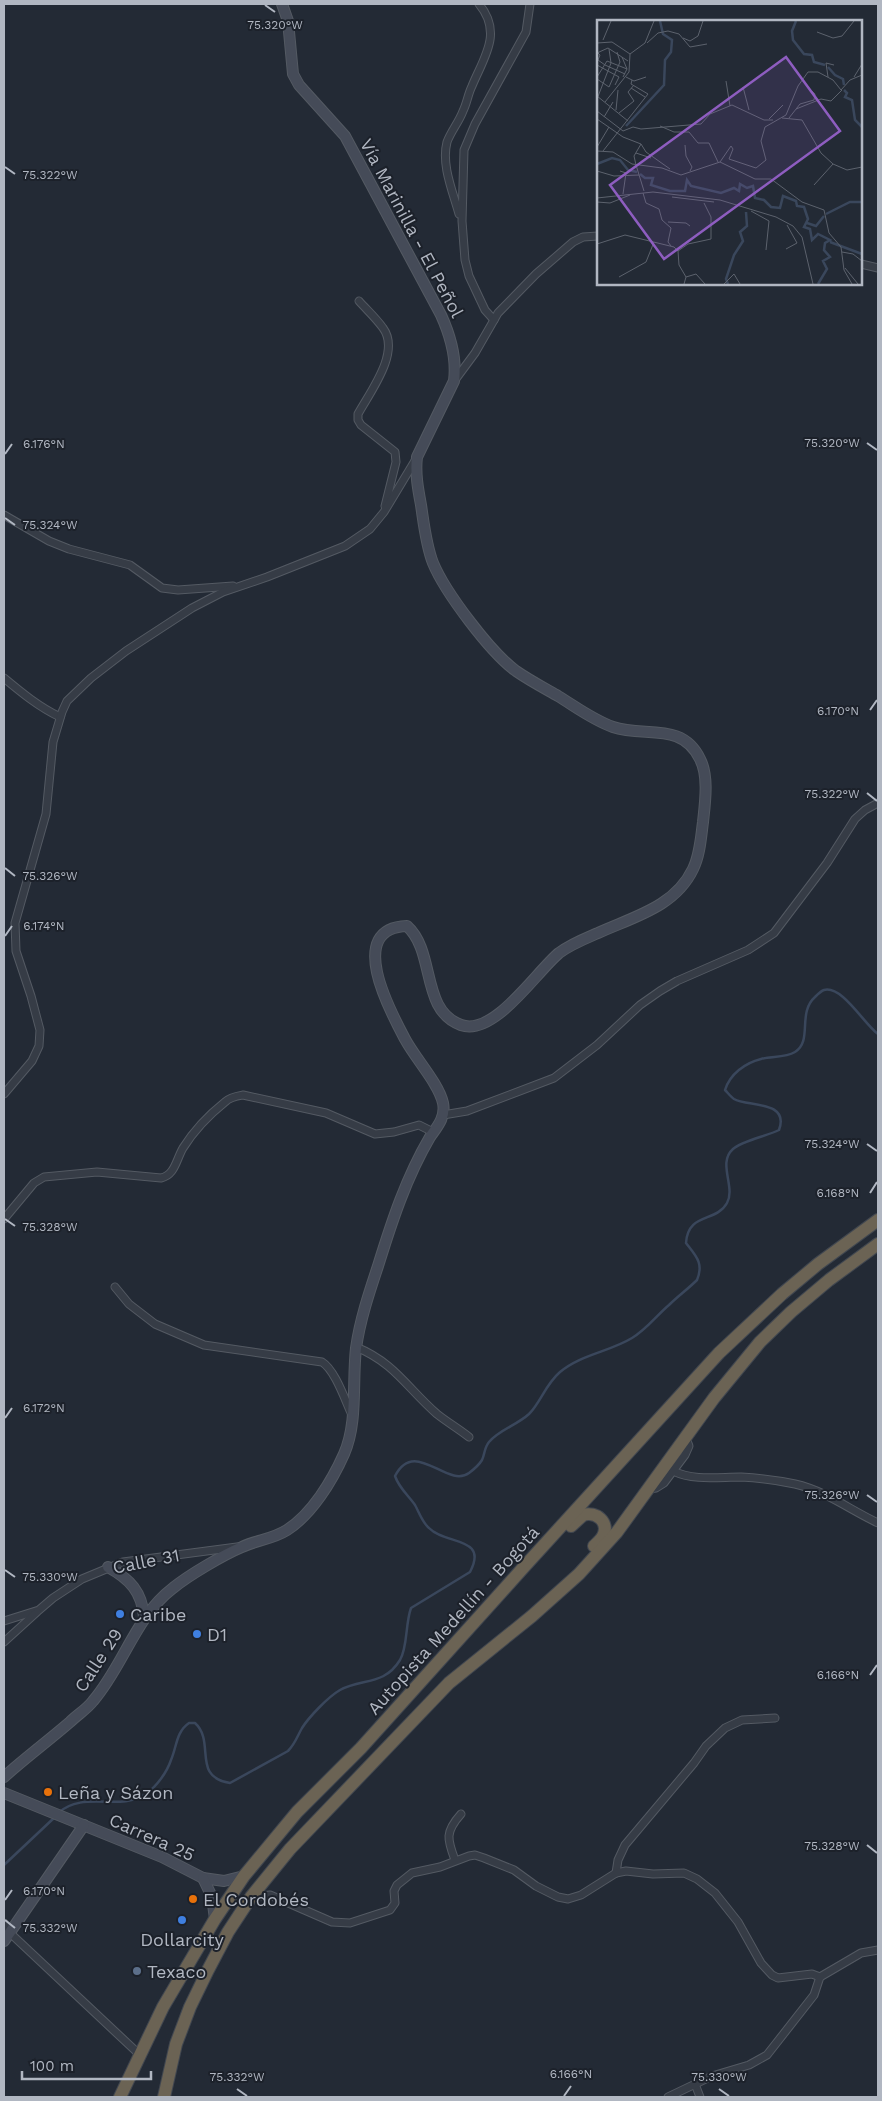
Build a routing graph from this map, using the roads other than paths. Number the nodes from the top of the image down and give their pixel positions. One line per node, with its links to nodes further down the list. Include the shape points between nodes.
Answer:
1 (282, 4): 10 (main road, Vía Marinilla - El Peñol, via 288,21 293,74 345,136 441,315 455,356)
2 (479, 4): 4 (street, via 488,18 490,42 464,110 451,134 446,155 447,170)
3 (530, 4): 4 (street, via 526,32 464,150)
4 (462, 222): 9 (street, via 469,276 485,310)
5 (597, 236): 9 (street, via 573,242 536,274)
6 (862, 264): 7 (street)
7 (878, 268)
8 (359, 301): 12 (street, via 384,329 389,345 384,369 358,414 361,425 395,452 396,462)
9 (494, 320): 10 (street)
10 (454, 381): 11 (main road, Vía Marinilla - El Peñol)
11 (417, 457): 12 (street); 19 (main road, Vía Marinilla - El Peñol, via 425,534 433,562 450,594 490,646 515,670 602,722 624,730 662,732 678,737 700,757 704,772 700,843 694,868 683,885 654,909 569,946 544,967 498,1016 471,1027 451,1020 434,997 417,936 407,926 389,929 382,936 374,951 382,988 405,1039 437,1089)
12 (384, 512): 14 (street, via 370,529 345,546)
13 (4, 515): 14 (street, via 56,544 130,565 162,588 178,590)
14 (243, 585): 16 (street, via 192,608 126,651 90,678 67,701)
15 (4, 678): 16 (street, via 28,698)
16 (60, 717): 18 (street, via 46,814 15,923 16,951 40,1030 39,1046 32,1061)
17 (878, 803): 19 (street, via 855,819 828,863 774,933 748,950 660,991 554,1078 467,1111)
18 (4, 1094)
19 (443, 1115): 20 (main road)
20 (433, 1132): 21 (street, via 418,1125 375,1134 326,1113 243,1095 226,1101 189,1141 166,1177 97,1172 44,1178 34,1183); 25 (main road, via 404,1186 369,1293)
21 (4, 1220)
22 (878, 1220): 34 (highway, Autopista Medellín - Bogotá, via 818,1264 745,1327)
23 (878, 1244): 28 (highway, Autopista Medellín - Bogotá, via 828,1280 760,1342)
24 (115, 1286): 26 (street, via 129,1304 155,1324 204,1345 322,1362 332,1373)
25 (356, 1347): 26 (main road); 27 (street, via 390,1366 438,1414)
26 (352, 1415): 32 (main road, via 344,1455 308,1512 277,1536)
27 (469, 1437)
28 (686, 1438): 29 (street, via 688,1451); 30 (highway, Autopista Medellín - Bogotá)
29 (673, 1470): 30 (street, via 661,1486); 31 (street, via 694,1477 755,1478 795,1484 829,1496)
30 (648, 1489): 36 (highway, Autopista Medellín - Bogotá, via 580,1574)
31 (878, 1523)
32 (242, 1547): 33 (street, Calle 31, via 136,1559); 37 (main road, Calle 29, via 174,1586)
33 (108, 1567): 35 (street, Calle 31, via 65,1589); 37 (main road, via 131,1582 143,1604)
34 (523, 1568): 36 (highway, via 539,1561 583,1515 596,1515 604,1523 605,1530 600,1540 538,1599); 47 (highway, Autopista Medellín - Bogotá, via 361,1748 297,1812)
35 (39, 1610): 38 (street, Calle 31); 39 (street)
36 (532, 1616): 49 (highway, Autopista Medellín - Bogotá, via 477,1658 423,1709 290,1849)
37 (144, 1617): 41 (main road, Calle 29, via 112,1675 92,1703)
38 (4, 1621)
39 (4, 1642)
40 (775, 1718): 46 (street, via 742,1720 724,1728 625,1845)
41 (4, 1777)
42 (4, 1793): 44 (main road, Carrera 25)
43 (461, 1814): 45 (street, via 448,1832)
44 (84, 1825): 48 (main road, Carrera 25); 51 (main road)
45 (455, 1860): 46 (street, via 468,1856 484,1858 514,1870 558,1897 568,1899 582,1895); 49 (street, via 412,1873 397,1885 395,1903 390,1910 350,1924 332,1922 270,1895)
46 (616, 1873): 53 (street, via 691,1875 715,1893 728,1908 761,1963 772,1975 778,1978 812,1974)
47 (244, 1876): 48 (main road, Carrera 25, via 224,1881); 50 (highway, Autopista Medellín - Bogotá)
48 (204, 1878): 50 (main road, Carrera 25, via 212,1897)
49 (251, 1897): 57 (highway, Autopista Medellín - Bogotá, via 228,1932 190,2007 176,2044)
50 (215, 1919): 54 (highway, Autopista Medellín - Bogotá, via 163,2007)
51 (5, 1932): 54 (street)
52 (878, 1950): 53 (street, via 854,1957)
53 (820, 1977): 55 (street, via 814,1995 767,2055 749,2065)
54 (140, 2055): 56 (highway, Autopista Medellín - Bogotá)
55 (695, 2084): 58 (street); 59 (street)
56 (120, 2097)
57 (164, 2097)
58 (668, 2097)
59 (700, 2097)

